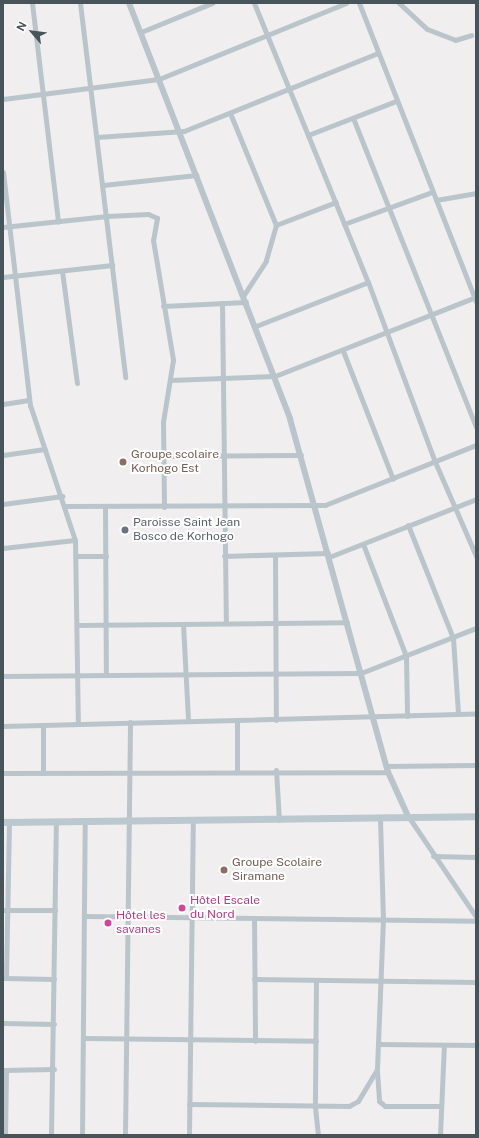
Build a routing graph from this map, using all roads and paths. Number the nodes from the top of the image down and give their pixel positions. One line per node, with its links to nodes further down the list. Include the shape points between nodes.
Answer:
1 (32, 3): 16 (street)
2 (80, 3): 15 (street)
3 (129, 3): 9 (street)
4 (212, 3): 9 (street)
5 (254, 3): 11 (street)
6 (346, 3): 11 (street)
7 (359, 3): 12 (street)
8 (399, 3): 10 (street, via 427,29 455,40)
9 (141, 32): 13 (street)
10 (471, 35)
11 (267, 36): 13 (street); 14 (street)
12 (378, 53): 14 (street); 18 (street)
13 (159, 79): 15 (street); 21 (street)
14 (290, 88): 19 (street); 22 (street)
15 (92, 89): 16 (street); 23 (street)
16 (43, 95): 17 (street); 34 (street)
17 (3, 100)
18 (396, 101): 20 (street); 27 (street)
19 (230, 113): 21 (street); 36 (street)
20 (353, 118): 22 (street); 32 (street)
21 (179, 132): 23 (street); 25 (street)
22 (308, 136): 30 (street)
23 (98, 137): 26 (street)
24 (3, 172): 37 (street)
25 (196, 175): 26 (street); 44 (street)
26 (103, 185): 33 (street)
27 (432, 192): 29 (street); 32 (street)
28 (475, 194): 29 (street); 31 (street)
29 (436, 200): 45 (street)
30 (336, 202): 35 (street); 36 (street)
31 (476, 202)
32 (388, 208): 35 (street); 48 (street)
33 (106, 216): 34 (street); 39 (street); 47 (street, via 148,214 157,218 153,237)
34 (58, 221): 37 (street)
35 (344, 224): 43 (street)
36 (276, 225): 44 (street, via 266,261)
37 (9, 226): 38 (street); 41 (street)
38 (3, 227)
39 (112, 265): 40 (street); 53 (street)
40 (62, 271): 41 (street); 56 (street)
41 (14, 276): 42 (street); 57 (street)
42 (3, 277)
43 (368, 282): 49 (street); 50 (street)
44 (245, 299): 46 (street); 49 (street)
45 (475, 299): 48 (street)
46 (222, 303): 47 (street); 54 (street)
47 (163, 306): 55 (street, via 173,360)
48 (430, 318): 50 (street); 59 (street)
49 (256, 326): 52 (street)
50 (388, 334): 51 (street); 66 (street)
51 (343, 351): 52 (street); 67 (street)
52 (274, 376): 54 (street); 63 (street)
53 (125, 377)
54 (223, 379): 55 (street); 65 (street)
55 (170, 380): 64 (street)
56 (77, 383)
57 (29, 400): 58 (street); 61 (street)
58 (3, 404)
59 (476, 427)
60 (476, 445): 66 (street)
61 (45, 449): 62 (street); 68 (street)
62 (3, 455)
63 (301, 455): 65 (street); 74 (street)
64 (163, 456): 65 (street); 75 (street)
65 (224, 457): 73 (street)
66 (435, 462): 67 (street); 76 (street)
67 (393, 479): 74 (street, via 340,502)
68 (62, 496): 70 (street); 71 (street)
69 (476, 499): 76 (street)
70 (3, 504)
71 (66, 506): 72 (street); 78 (street)
72 (105, 506): 75 (street); 84 (street)
73 (224, 506): 74 (street); 75 (street); 85 (street)
74 (315, 506): 82 (street)
75 (164, 507)
76 (456, 508): 77 (street); 86 (street)
77 (408, 525): 79 (street); 94 (street)
78 (75, 540): 80 (street); 83 (street)
79 (363, 544): 82 (street); 95 (street)
80 (3, 548)
81 (276, 555): 82 (street); 85 (street); 89 (street)
82 (329, 555): 87 (street)
83 (77, 556): 84 (street); 92 (street)
84 (106, 556): 90 (street)
85 (224, 556): 88 (street)
86 (476, 556)
87 (347, 622): 89 (street); 99 (street)
88 (226, 623): 89 (street); 91 (street)
89 (276, 623): 98 (street)
90 (107, 624): 91 (street); 92 (street); 96 (street)
91 (183, 624): 97 (street)
92 (77, 625): 100 (street)
93 (476, 628): 94 (street)
94 (453, 638): 95 (street); 102 (street)
95 (406, 656): 99 (street); 104 (street)
96 (106, 672): 97 (street); 100 (street)
97 (186, 672): 98 (street); 107 (street)
98 (275, 673): 99 (street); 106 (street)
99 (361, 673): 105 (street)
100 (77, 674): 101 (street); 110 (street)
101 (3, 676)
102 (458, 714): 103 (street); 104 (street)
103 (476, 714)
104 (407, 716): 105 (street)
105 (373, 718): 106 (street); 114 (street)
106 (276, 720): 108 (street)
107 (188, 721): 108 (street); 109 (street)
108 (237, 721): 116 (street)
109 (130, 722): 110 (street); 115 (street)
110 (78, 724): 111 (street)
111 (43, 725): 112 (street); 119 (street)
112 (3, 726)
113 (476, 764): 114 (street)
114 (387, 769): 117 (street); 120 (street)
115 (130, 770): 116 (street); 119 (street); 123 (street)
116 (237, 770): 117 (street)
117 (276, 770): 125 (street)
118 (3, 773): 119 (street)
119 (43, 773)
120 (408, 816): 121 (main road); 122 (main road); 129 (street)
121 (476, 816)
122 (380, 819): 125 (main road); 139 (street)
123 (130, 820): 124 (main road); 127 (main road); 135 (street)
124 (193, 820): 125 (main road); 136 (street)
125 (279, 820)
126 (56, 821): 127 (main road); 128 (main road); 133 (street)
127 (85, 821): 134 (street)
128 (6, 822): 131 (street)
129 (433, 856): 130 (street); 137 (street)
130 (476, 857)
131 (6, 873): 132 (street)
132 (5, 910): 133 (street); 141 (street)
133 (55, 910): 143 (street)
134 (85, 916): 135 (street); 150 (street)
135 (128, 916): 136 (street); 151 (street)
136 (192, 917): 138 (street); 154 (street)
137 (476, 917)
138 (254, 918): 139 (street); 144 (street)
139 (384, 919): 140 (street); 146 (street)
140 (476, 921)
141 (5, 958): 142 (street)
142 (4, 978): 143 (street)
143 (54, 978): 149 (street)
144 (254, 980): 145 (street); 152 (street)
145 (316, 980): 146 (street); 153 (street)
146 (382, 981): 147 (street); 155 (street)
147 (476, 982)
148 (3, 1023): 149 (street)
149 (54, 1024): 158 (street)
150 (84, 1038): 151 (street); 167 (street)
151 (126, 1039): 154 (street); 168 (street)
152 (255, 1041): 153 (street); 154 (street)
153 (316, 1041): 164 (street)
154 (190, 1042): 162 (street)
155 (378, 1044): 156 (street); 160 (street)
156 (444, 1045): 157 (street); 163 (street)
157 (476, 1045)
158 (54, 1069): 159 (street); 166 (street)
159 (5, 1070): 161 (street)
160 (377, 1071): 163 (street, via 379,1101 382,1105); 164 (street, via 358,1101 349,1106)
161 (4, 1088): 165 (street)
162 (189, 1104): 164 (street); 169 (street)
163 (442, 1106): 171 (street)
164 (315, 1107): 170 (street)
165 (4, 1135)
166 (51, 1135)
167 (82, 1135)
168 (125, 1135)
169 (188, 1135)
170 (318, 1135)
171 (440, 1135)

